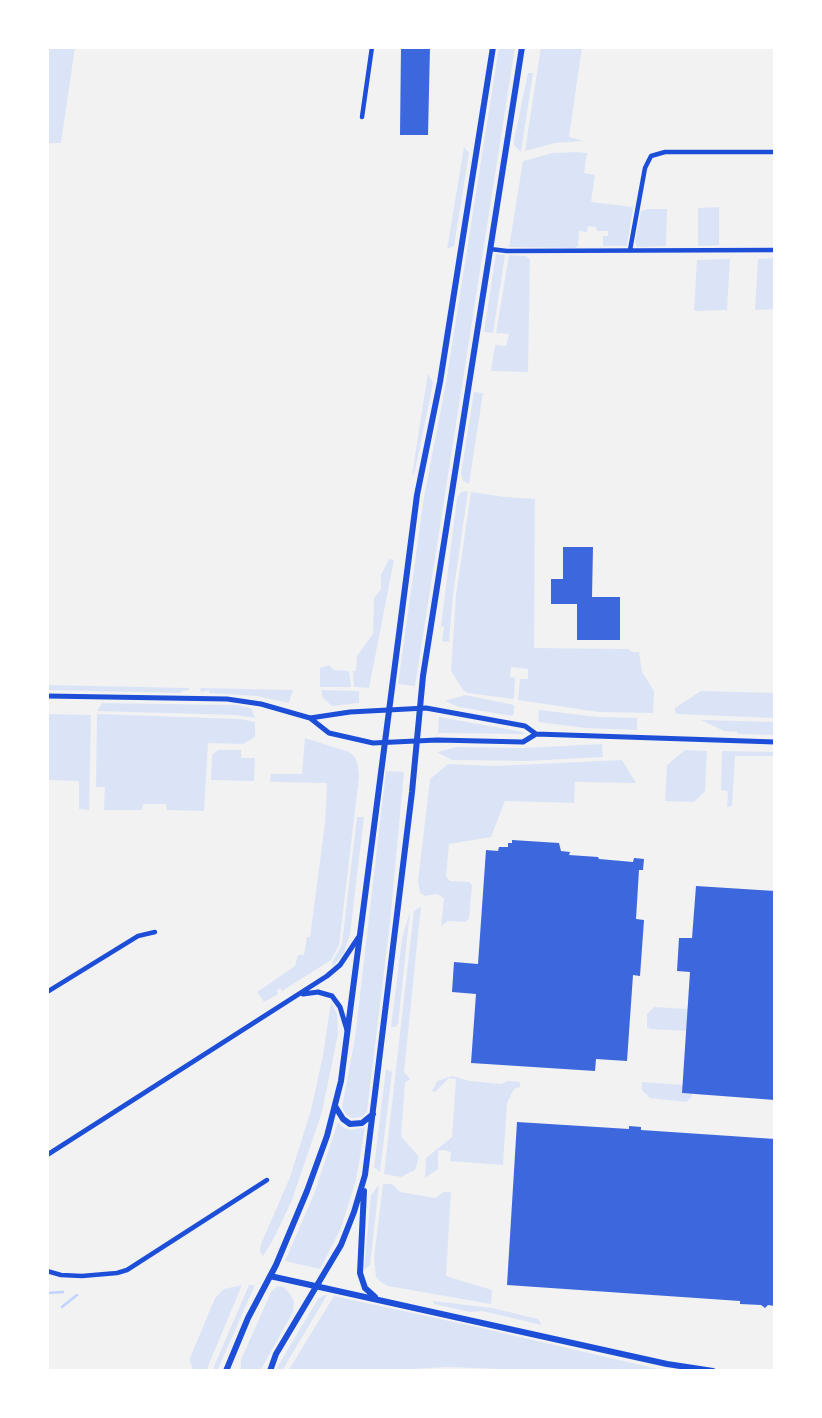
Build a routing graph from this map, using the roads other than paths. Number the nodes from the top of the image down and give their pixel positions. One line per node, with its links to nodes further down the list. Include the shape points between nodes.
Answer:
1 (372, 47): 4 (street)
2 (493, 47): 11 (main road, via 440,382 417,495)
3 (522, 47): 6 (main road)
4 (362, 117)
5 (775, 152): 7 (street, via 665,152 651,156)
6 (490, 249): 7 (street); 10 (main road)
7 (631, 250): 8 (street)
8 (775, 250)
9 (47, 695): 12 (street, via 227,699)
10 (419, 708): 11 (street); 13 (street, via 525,726); 14 (main road)
11 (388, 710): 12 (street); 16 (main road)
12 (310, 718): 16 (street, via 329,733)
13 (536, 734): 14 (street, via 523,741); 15 (street)
14 (416, 741): 16 (street); 23 (main road)
15 (775, 742)
16 (383, 743): 18 (main road)
17 (155, 932): 19 (street, via 138,936)
18 (360, 935): 20 (street, via 341,965); 21 (main road)
19 (47, 992)
20 (294, 998): 21 (street, via 314,992 330,995 340,1007); 24 (street)
21 (348, 1033): 22 (main road)
22 (335, 1106): 23 (main road, via 350,1124 362,1123); 28 (main road, via 307,1191)
23 (374, 1112): 25 (main road)
24 (47, 1156)
25 (365, 1175): 29 (main road, via 348,1228); 30 (main road, via 360,1270 365,1288)
26 (267, 1180): 27 (street, via 132,1267 82,1276)
27 (47, 1271)
28 (270, 1276): 29 (main road); 31 (main road)
29 (318, 1286): 30 (main road); 32 (main road)
30 (376, 1299): 33 (main road)
31 (226, 1371)
32 (270, 1371)
33 (713, 1371)

